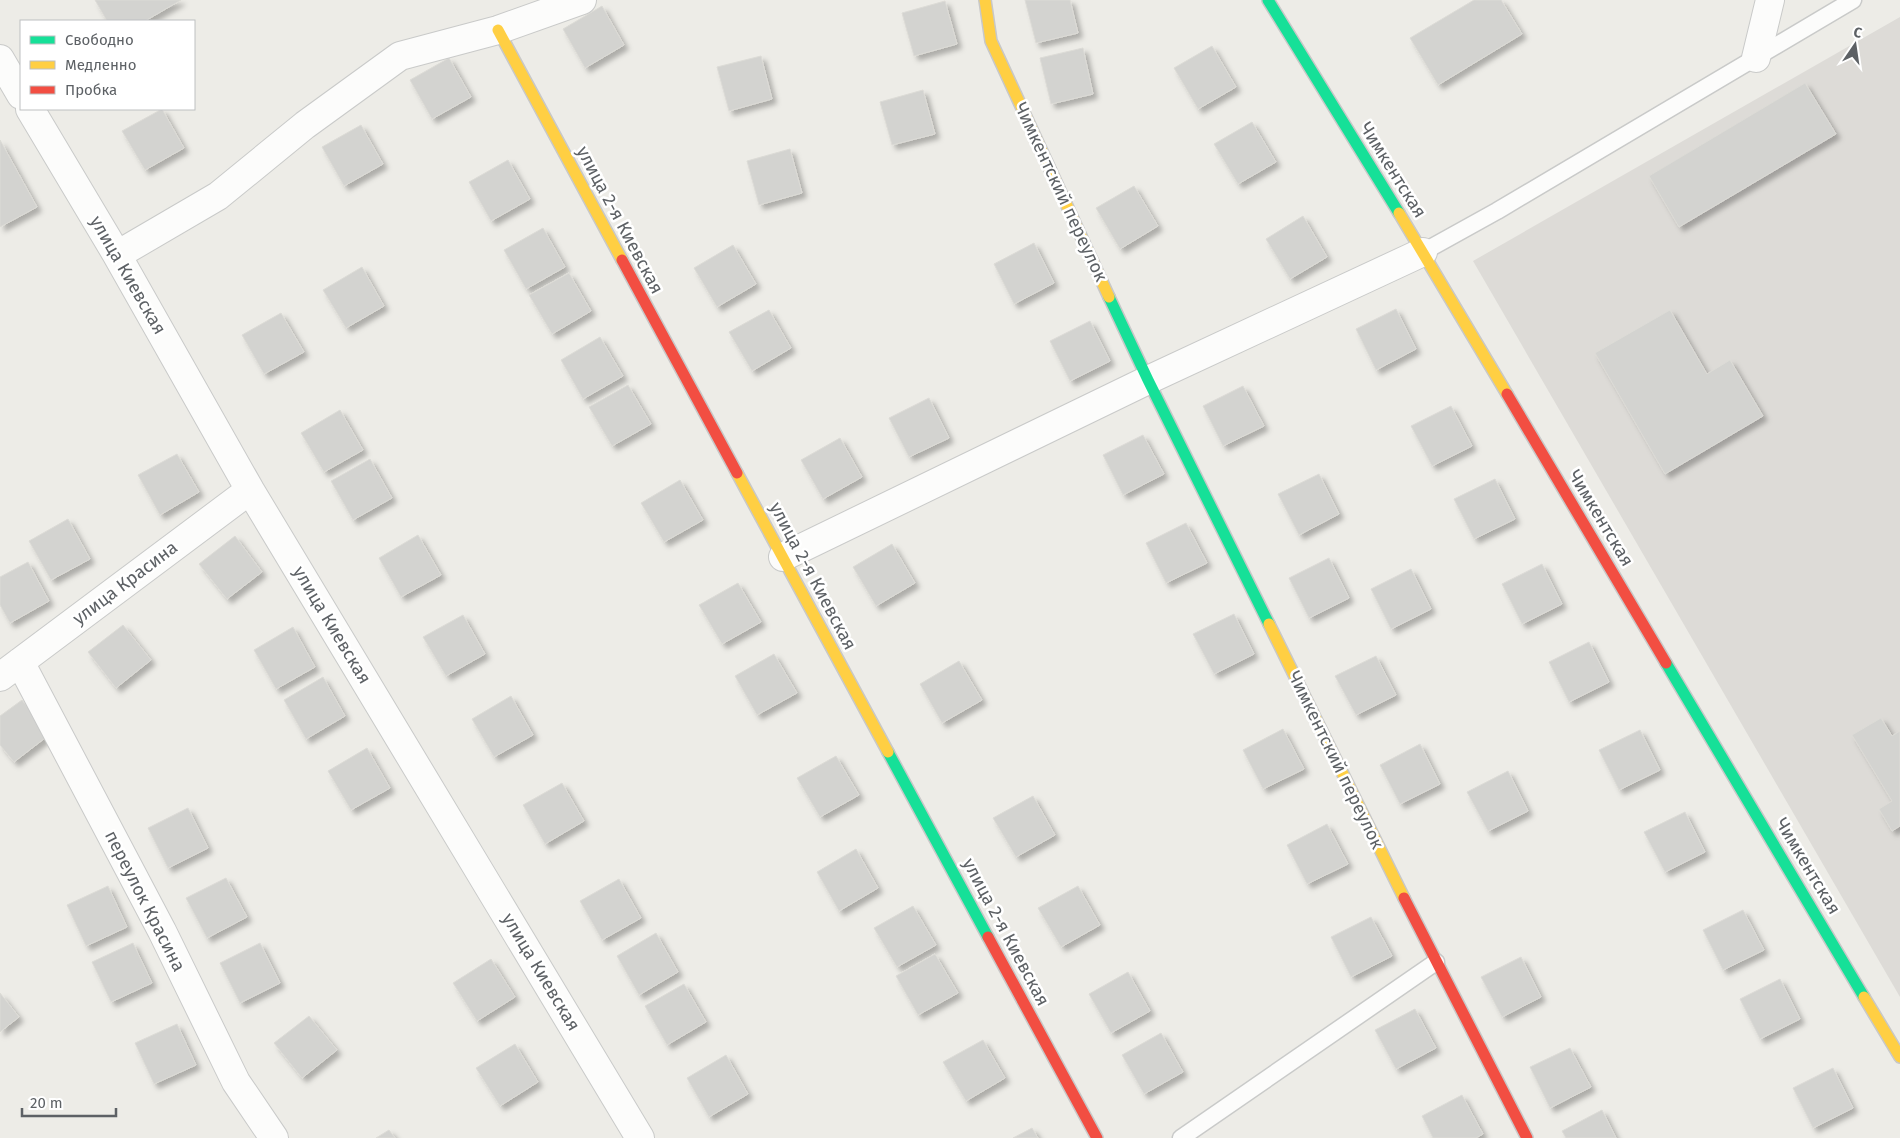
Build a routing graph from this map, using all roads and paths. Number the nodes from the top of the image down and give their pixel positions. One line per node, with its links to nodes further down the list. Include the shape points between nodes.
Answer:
1 (582, 0): 6 (street)
2 (986, 0): 13 (street, Чимкентский переулок, via 991,40)
3 (1268, 0): 11 (street, Чимкентская)
4 (1770, 0): 7 (street)
5 (1853, 0): 7 (lane)
6 (498, 30): 12 (street, via 400,56 306,125 218,196); 15 (street, улица 2-я Киевская)
7 (1756, 58): 11 (lane)
8 (0, 59): 9 (street)
9 (20, 93)
10 (31, 110): 12 (street, улица Киевская)
11 (1423, 252): 13 (street); 18 (street, Чимкентская)
12 (117, 255): 14 (street, улица Киевская)
13 (1148, 380): 15 (street); 17 (street, Чимкентский переулок)
14 (250, 490): 16 (street, улица Красина); 20 (street, улица Киевская)
15 (783, 557): 21 (street, улица 2-я Киевская)
16 (10, 670): 19 (street, переулок Красина, via 157,922 236,1082)
17 (1436, 962): 22 (lane); 23 (street, Чимкентский переулок)
18 (1900, 1057)
19 (274, 1138)
20 (640, 1138)
21 (1097, 1138)
22 (1181, 1138)
23 (1527, 1138)

